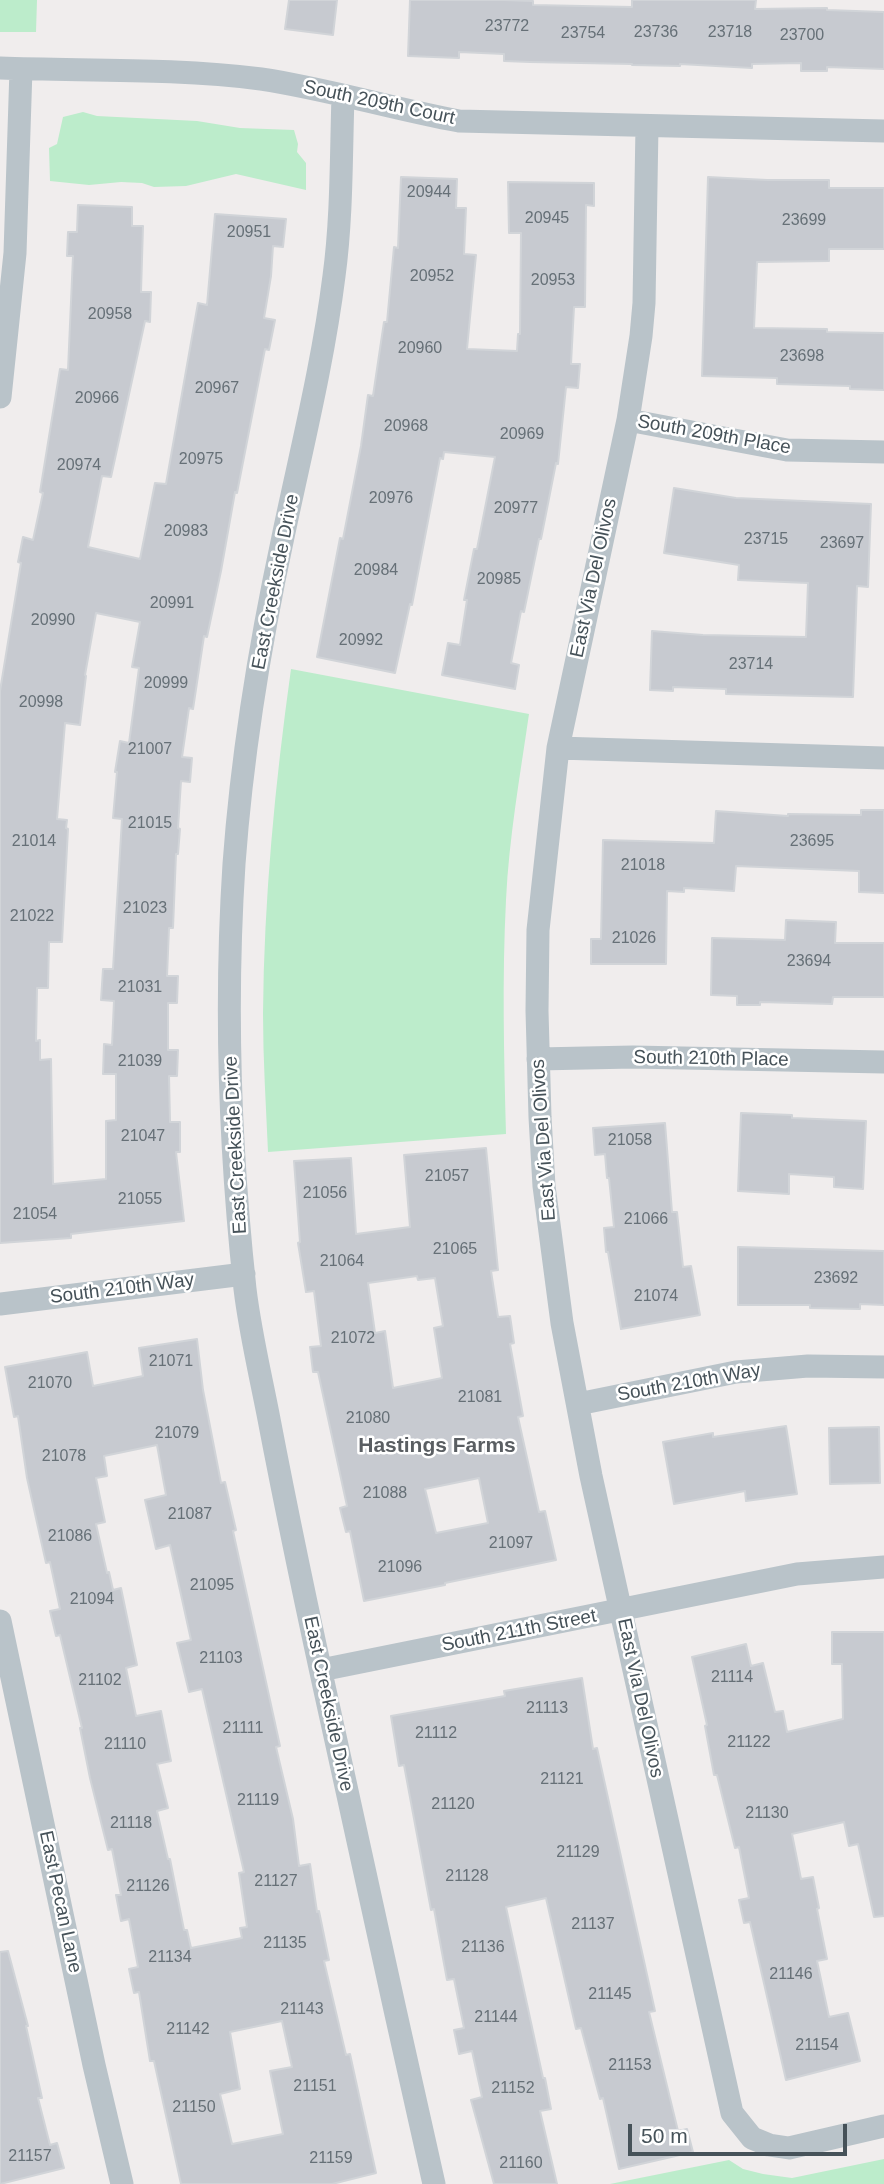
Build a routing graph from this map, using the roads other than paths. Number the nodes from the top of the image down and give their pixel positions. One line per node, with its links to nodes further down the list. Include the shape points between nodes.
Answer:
1 (10, 69): 2 (street, South 209th Court, via 203,74 260,79); 5 (street, via 15,253)
2 (343, 96): 3 (street, South 209th Court, via 459,121); 12 (street, East Creekside Drive, via 335,273 258,672 234,861 231,1065 235,1187)
3 (647, 126): 4 (street, South 209th Court); 6 (street, East Via Del Olivos, via 644,303)
4 (884, 131)
5 (0, 397)
6 (628, 420): 7 (street, South 209th Place, via 787,450); 8 (street, East Via Del Olivos)
7 (884, 452)
8 (558, 748): 9 (street); 10 (street, East Via Del Olivos, via 538,930)
9 (884, 758)
10 (538, 1059): 11 (street, South 210th Place); 15 (street, East Via Del Olivos, via 544,1186)
11 (884, 1062)
12 (244, 1273): 13 (street, South 210th Way); 19 (street, East Creekside Drive, via 274,1449)
13 (0, 1304)
14 (884, 1367): 15 (street, South 210th Way, via 808,1366 736,1372)
15 (578, 1404): 17 (street, East Via Del Olivos)
16 (884, 1567): 17 (street, South 211th Street, via 797,1574)
17 (621, 1610): 19 (street, South 211th Street); 20 (street, East Via Del Olivos, via 732,2113 752,2138 789,2148)
18 (0, 1620): 21 (street, East Pecan Lane)
19 (321, 1670): 22 (street, East Creekside Drive)
20 (884, 2126)
21 (122, 2184)
22 (434, 2184)

